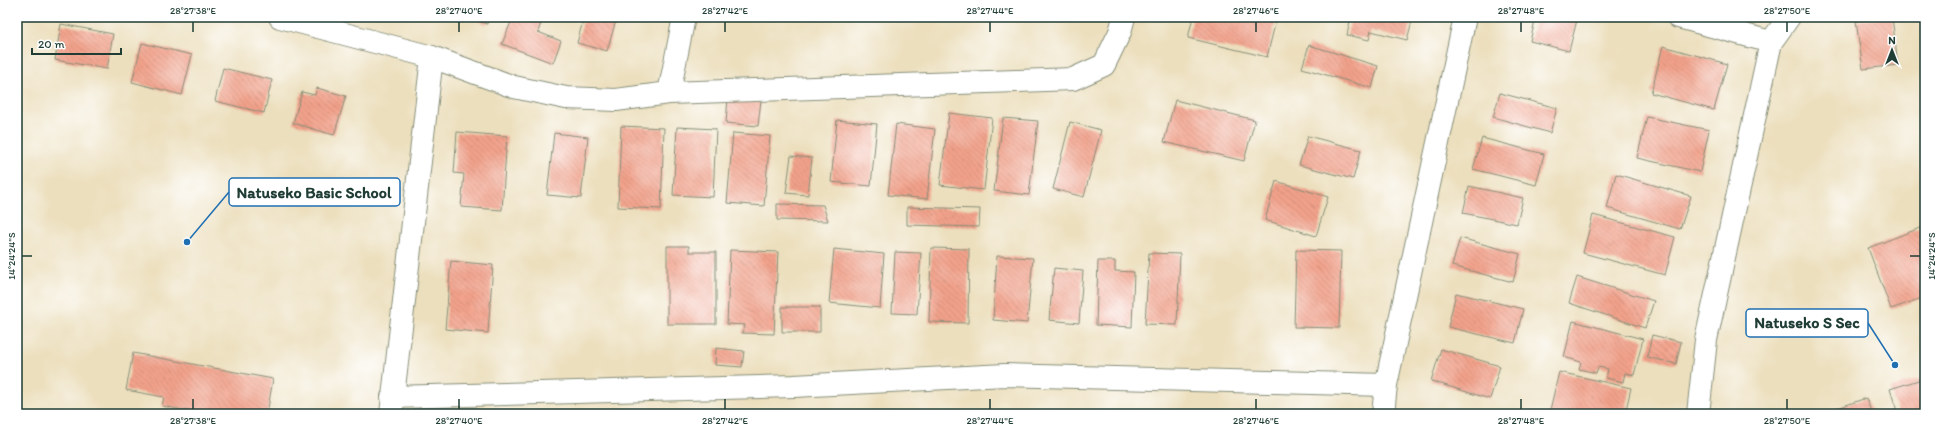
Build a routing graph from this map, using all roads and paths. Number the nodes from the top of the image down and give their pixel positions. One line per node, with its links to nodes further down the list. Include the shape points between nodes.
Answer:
1 (280, 17): 8 (street)
2 (684, 17): 9 (street)
3 (1124, 17): 9 (street, via 1120,32 1104,65 1073,79)
4 (1465, 17): 10 (street)
5 (1678, 17): 7 (street)
6 (1789, 17): 7 (street)
7 (1771, 42): 13 (street, via 1706,340)
8 (432, 57): 9 (street, via 514,87 566,98 616,100); 11 (street)
9 (669, 92)
10 (1386, 385): 11 (street, via 1005,375); 12 (street)
11 (391, 405)
12 (1383, 414)
13 (1698, 414)

